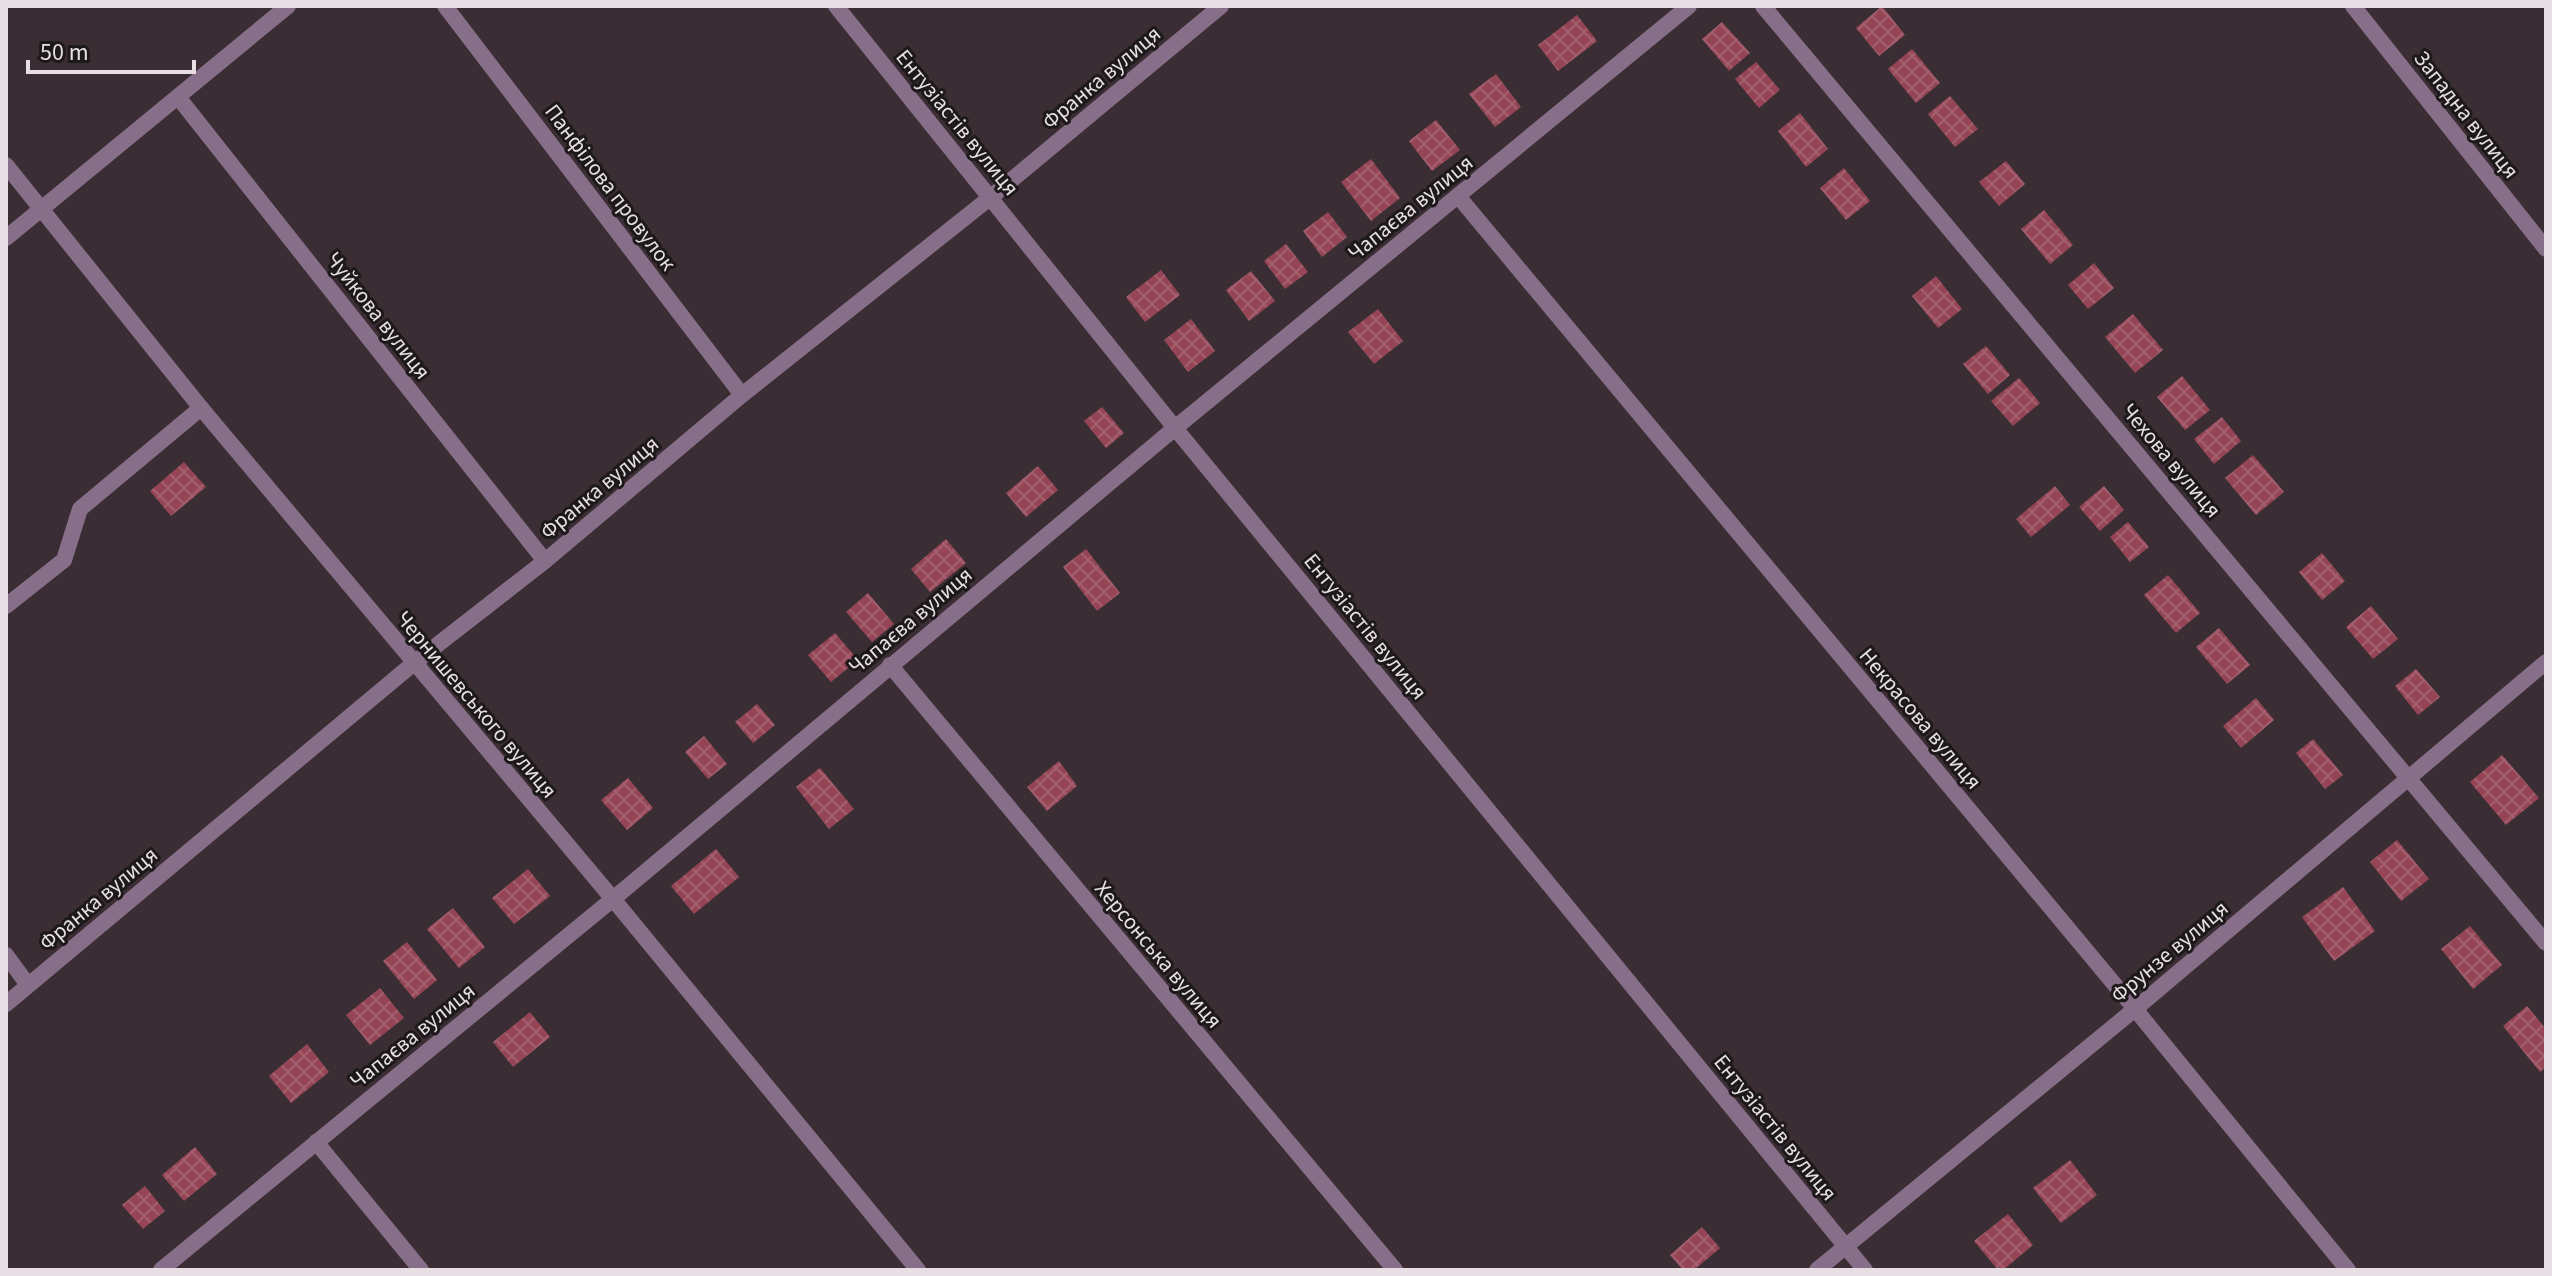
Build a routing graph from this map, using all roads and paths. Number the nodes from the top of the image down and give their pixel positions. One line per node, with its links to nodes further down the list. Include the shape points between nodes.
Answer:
1 (288, 6): 8 (street)
2 (445, 6): 15 (street, Панфілова провулок)
3 (836, 6): 11 (street, Ентузіастів вулиця)
4 (1221, 6): 11 (street, Франка вулиця)
5 (1689, 6): 10 (street, Чапаєва вулиця)
6 (1763, 6): 23 (street, Чехова вулиця)
7 (2353, 6): 14 (street, Западна вулиця)
8 (178, 97): 12 (street); 18 (street, Чуйкова вулиця)
9 (6, 165): 12 (street, Чернишевського вулиця)
10 (1458, 196): 17 (street, Чапаєва вулиця); 29 (street, Некрасова вулиця)
11 (991, 197): 15 (street, Франка вулиця); 17 (street, Ентузіастів вулиця)
12 (41, 208): 13 (street); 16 (street, Чернишевського вулиця)
13 (6, 238)
14 (2546, 249)
15 (742, 395): 18 (street, Франка вулиця)
16 (201, 408): 19 (street, via 80,509 64,560); 21 (street, Чернишевського вулиця)
17 (1175, 428): 22 (street, Чапаєва вулиця); 31 (street, Ентузіастів вулиця)
18 (545, 561): 21 (street, Франка вулиця)
19 (6, 606)
20 (2546, 662): 23 (street, Фрунзе вулиця)
21 (414, 663): 24 (street, Чернишевського вулиця); 27 (street, Франка вулиця)
22 (890, 665): 24 (street, Чапаєва вулиця); 35 (street, Херсонська вулиця)
23 (2409, 777): 25 (street, Чехова вулиця); 29 (street, Фрунзе вулиця)
24 (613, 899): 30 (street, Чапаєва вулиця); 34 (street, Чернишевського вулиця)
25 (2546, 943)
26 (6, 955): 27 (street)
27 (28, 985): 28 (street, Франка вулиця)
28 (6, 1004)
29 (2135, 1009): 31 (street, Фрунзе вулиця); 38 (street, Некрасова вулиця)
30 (316, 1142): 32 (street, Чапаєва вулиця); 33 (street)
31 (1846, 1247): 36 (street, Фрунзе вулиця); 37 (street, Ентузіастів вулиця)
32 (161, 1270)
33 (421, 1270)
34 (918, 1270)
35 (1395, 1270)
36 (1817, 1270)
37 (1865, 1270)
38 (2348, 1270)

